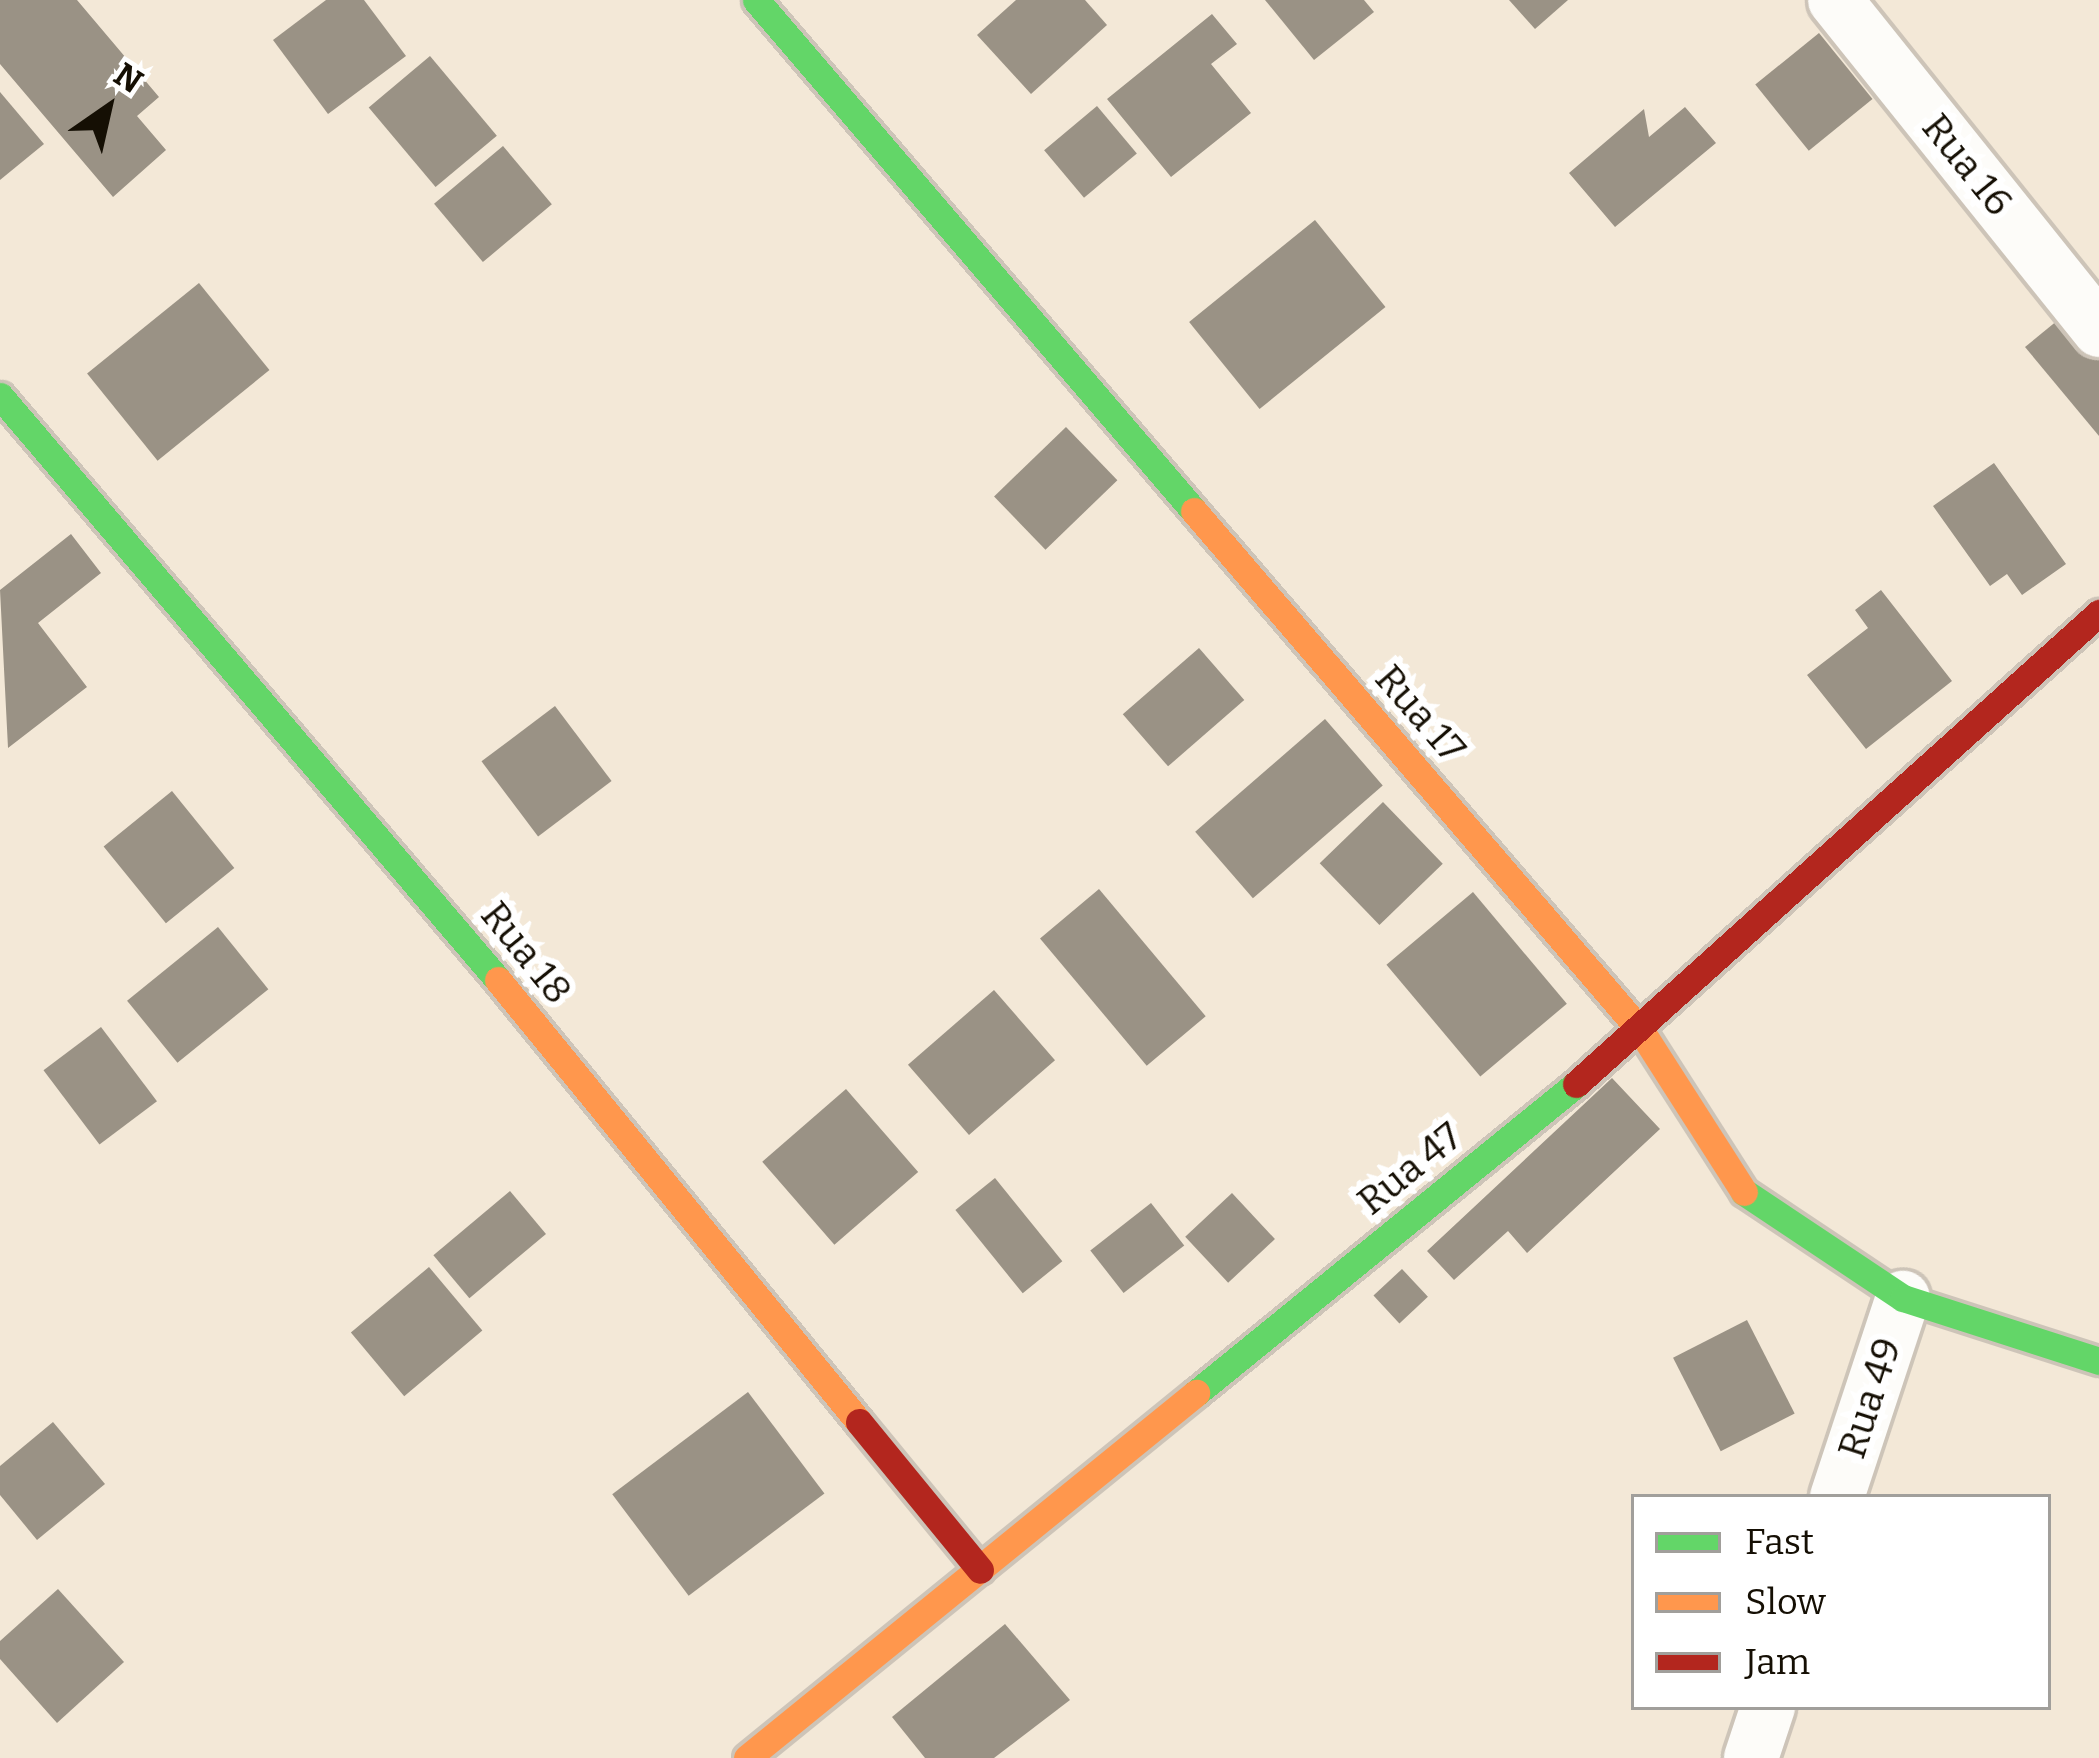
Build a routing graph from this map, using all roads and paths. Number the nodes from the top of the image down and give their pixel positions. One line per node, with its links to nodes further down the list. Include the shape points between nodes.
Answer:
1 (755, 0): 6 (street, Rua 17)
2 (1835, 0): 3 (street, Rua 16)
3 (2099, 330)
4 (0, 396): 10 (street, Rua 18, via 242,667)
5 (2099, 613): 6 (street, Rua 47)
6 (1641, 1031): 7 (street, Rua 17, via 1752,1205); 10 (street, Rua 47)
7 (1903, 1298): 8 (street, Rua 17); 9 (street, Rua 49)
8 (2099, 1361)
9 (1839, 1494)
10 (980, 1570): 12 (street, Rua 47)
11 (1767, 1710): 13 (street)
12 (747, 1758)
13 (1751, 1758)

